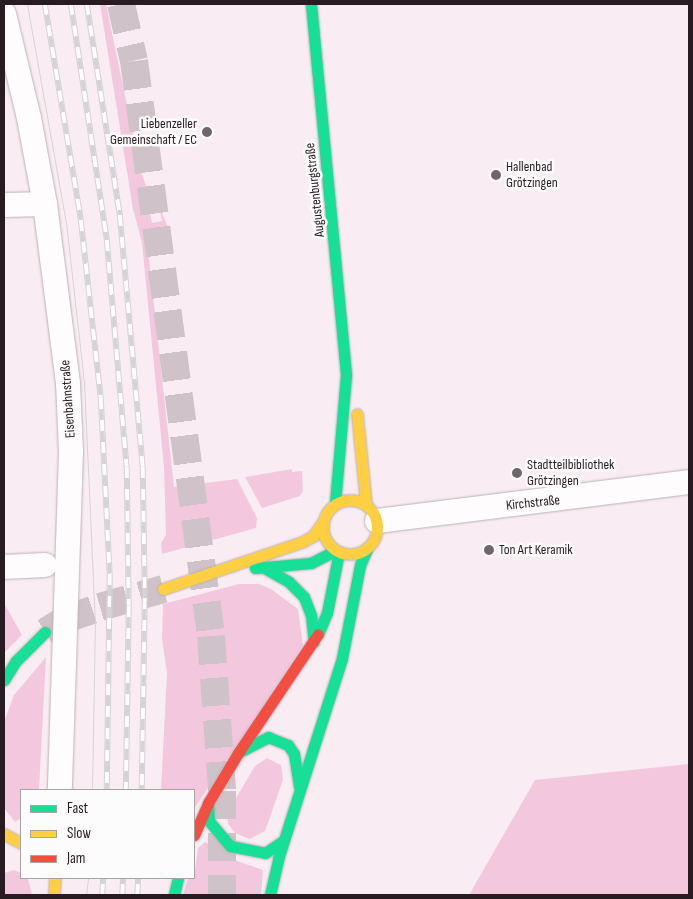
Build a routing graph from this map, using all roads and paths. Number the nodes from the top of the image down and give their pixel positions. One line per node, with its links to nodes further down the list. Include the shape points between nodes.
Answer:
1 (310, 4): 5 (main road, Augustenburgstraße)
2 (4, 14): 3 (street, Eisenbahnstraße, via 29,118)
3 (45, 204): 4 (street); 21 (street, Eisenbahnstraße, via 68,383 71,452)
4 (4, 205)
5 (346, 374): 7 (main road, Augustenburgstraße); 8 (main road, Augustenburgstraße, via 357,415)
6 (689, 482): 8 (street, Kirchstraße)
7 (335, 503): 8 (main road, via 348,499); 9 (main road, Augustenburgstraße)
8 (372, 513): 10 (main road, Augustenburgstraße, via 376,533)
9 (322, 523): 11 (main road, via 327,542); 14 (main road, via 313,536 302,542)
10 (367, 549): 11 (main road, via 356,554); 22 (main road, Augustenburgstraße, via 342,658)
11 (337, 552): 15 (main road, via 311,563); 18 (main road, via 328,613)
12 (45, 565): 13 (street)
13 (4, 567)
14 (230, 568): 15 (main road); 16 (main road)
15 (266, 569): 18 (main road, via 289,582 304,597 312,615)
16 (163, 589)
17 (46, 632): 19 (main road, via 16,661)
18 (314, 642): 20 (main road)
19 (4, 680)
20 (238, 754): 22 (main road, via 255,740 268,737 288,745 298,770); 23 (main road)
21 (60, 789)
22 (299, 791): 26 (main road)
23 (208, 803): 24 (main road); 26 (main road, via 209,821 230,846 265,853)
24 (195, 833)
25 (4, 834): 27 (main road)
26 (283, 841): 32 (main road)
27 (20, 842)
28 (55, 879): 30 (main road)
29 (178, 879): 31 (main road)
30 (54, 895)
31 (174, 895)
32 (270, 895)

